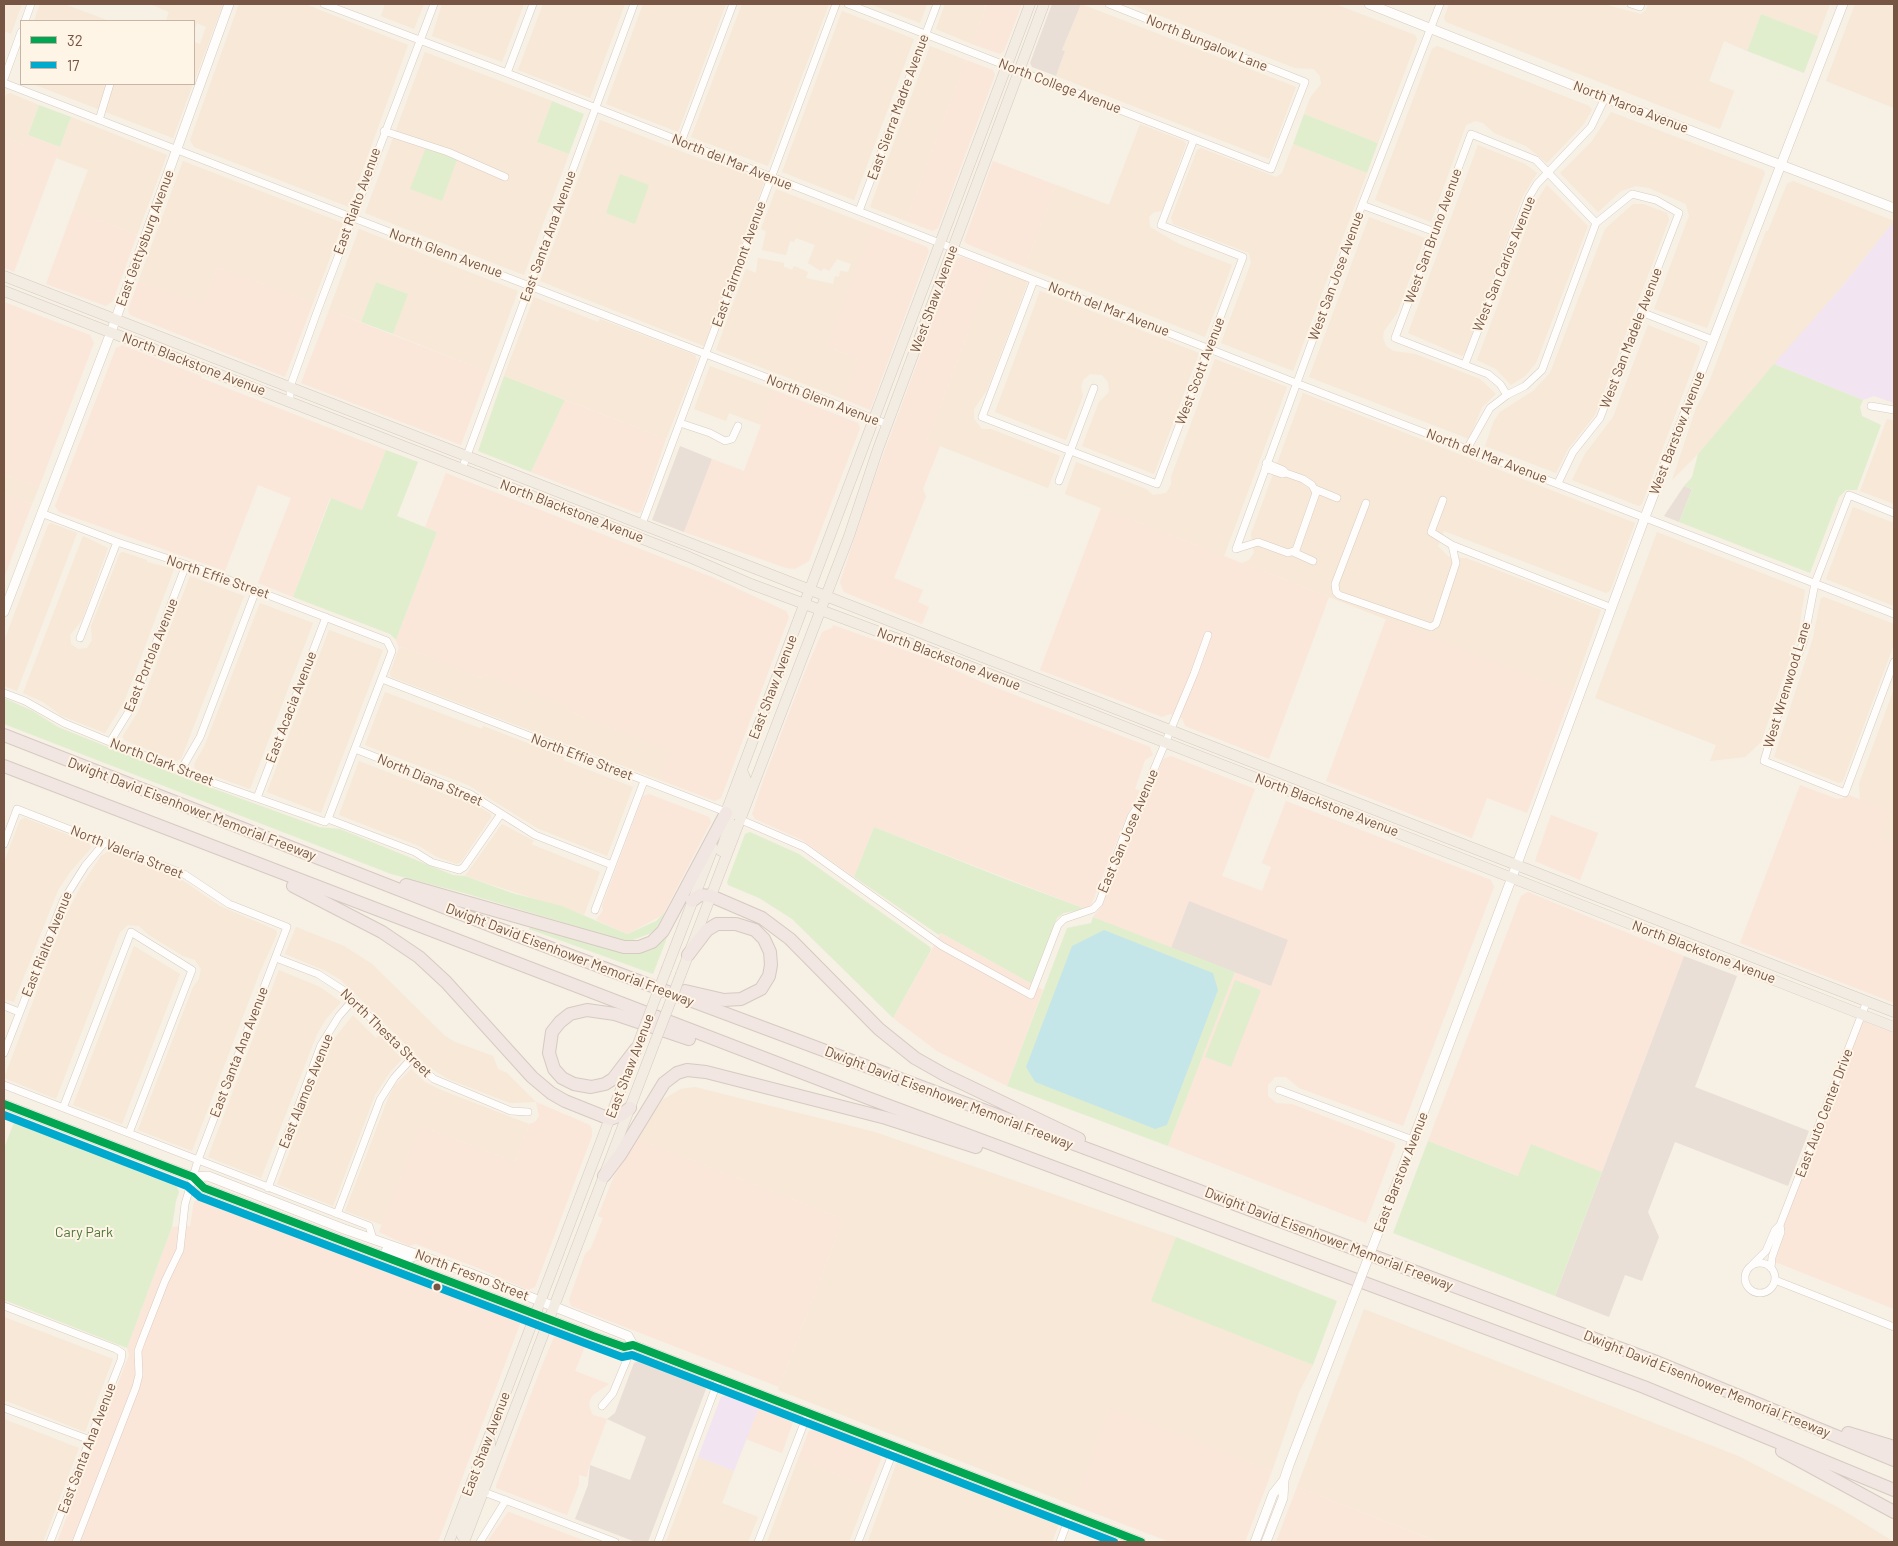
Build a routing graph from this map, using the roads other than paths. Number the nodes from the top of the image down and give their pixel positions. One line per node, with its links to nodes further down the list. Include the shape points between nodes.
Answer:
1 (32, 4): 19 (street)
2 (229, 4): 35 (main road, East Gettysburg Avenue)
3 (434, 4): 23 (street, East Rialto Avenue)
4 (533, 4): 26 (street)
5 (634, 4): 30 (street, East Santa Ana Avenue)
6 (733, 4): 34 (street)
7 (836, 4): 40 (street, East Fairmont Avenue)
8 (848, 4): 21 (street, North College Avenue)
9 (937, 4): 21 (street, East Sierra Madre Avenue)
10 (1030, 4): 24 (main road, West Shaw Avenue)
11 (1044, 4): 25 (main road, West Shaw Avenue)
12 (1109, 4): 37 (street, North Bungalow Lane, via 1306,82)
13 (1369, 4): 20 (main road, North Maroa Avenue)
14 (1440, 4): 20 (street, West San Jose Avenue)
15 (1631, 4): 18 (street)
16 (1843, 4): 36 (main road, West Barstow Avenue)
17 (329, 5): 23 (street, North del Mar Avenue)
18 (1640, 5)
19 (25, 20)
20 (1431, 28): 29 (main road, North Maroa Avenue); 41 (street, West San Jose Avenue)
21 (925, 34): 24 (street, North College Avenue); 43 (street, East Sierra Madre Avenue)
22 (20, 35): 27 (street)
23 (420, 40): 26 (street, North del Mar Avenue); 32 (street, East Rialto Avenue)
24 (1007, 65): 25 (street, North College Avenue); 47 (main road, West Shaw Avenue)
25 (1020, 70): 33 (street, North College Avenue); 48 (main road, West Shaw Avenue)
26 (507, 73): 30 (street, North del Mar Avenue)
27 (4, 81): 31 (street, North Glenn Avenue)
28 (110, 85): 31 (street)
29 (1605, 98): 36 (main road, North Maroa Avenue); 38 (street, West San Carlos Avenue, via 1591,127)
30 (595, 108): 34 (street, North del Mar Avenue); 51 (street, East Santa Ana Avenue)
31 (100, 120): 35 (street, North Glenn Avenue)
32 (384, 131): 39 (street, via 448,152); 44 (street, East Rialto Avenue)
33 (1194, 139): 37 (street, North College Avenue); 57 (street, West Scott Avenue, via 1161,225 1243,257)
34 (681, 142): 40 (street, North del Mar Avenue)
35 (177, 150): 44 (street, North Glenn Avenue); 54 (main road, East Gettysburg Avenue)
36 (1782, 164): 42 (main road, North Maroa Avenue); 56 (main road, West Barstow Avenue)
37 (1271, 169)
38 (1548, 172): 45 (street); 46 (street, West San Bruno Avenue, via 1526,154 1471,134); 59 (street, West San Carlos Avenue, via 1529,197)
39 (505, 177)
40 (771, 178): 43 (street, North del Mar Avenue); 58 (street, East Fairmont Avenue)
41 (1362, 205): 46 (street); 60 (street, West San Jose Avenue)
42 (1894, 208)
43 (859, 211): 47 (street, North del Mar Avenue)
44 (351, 218): 51 (street, North Glenn Avenue); 61 (street, East Rialto Avenue)
45 (1596, 223): 53 (street, West San Madele Avenue, via 1632,194 1656,200 1679,213); 63 (street, via 1542,370 1525,386)
46 (1435, 232): 59 (street, West San Bruno Avenue, via 1395,338)
47 (941, 242): 48 (street, North del Mar Avenue); 67 (main road, West Shaw Avenue)
48 (953, 247): 50 (street, North del Mar Avenue); 69 (main road, West Shaw Avenue)
49 (4, 276): 54 (main road, North Blackstone Avenue)
50 (1034, 280): 57 (street, North del Mar Avenue); 72 (street, via 982,417)
51 (531, 285): 58 (street, North Glenn Avenue); 73 (street, East Santa Ana Avenue)
52 (4, 291): 55 (main road, North Blackstone Avenue)
53 (1641, 312): 56 (street); 77 (street, West San Madele Avenue, via 1600,418 1573,452)
54 (116, 319): 55 (main road, East Gettysburg Avenue); 61 (main road, North Blackstone Avenue)
55 (111, 332): 64 (main road, North Blackstone Avenue); 82 (main road, East Gettysburg Avenue)
56 (1713, 340): 84 (main road, West Barstow Avenue)
57 (1209, 348): 60 (street, North del Mar Avenue); 72 (street, West Scott Avenue, via 1156,484)
58 (706, 354): 67 (street, North Glenn Avenue); 68 (street, East Fairmont Avenue)
59 (1464, 364): 63 (street, via 1488,374 1500,384)
60 (1296, 383): 71 (street, North del Mar Avenue); 74 (street, West San Jose Avenue)
61 (290, 387): 64 (street, East Rialto Avenue); 73 (main road, North Blackstone Avenue)
62 (1094, 388): 72 (street)
63 (1506, 395): 71 (street, via 1490,408)
64 (290, 401): 75 (main road, North Blackstone Avenue)
65 (1871, 406): 66 (street)
66 (1894, 410)
67 (875, 420): 69 (street, North Glenn Avenue); 95 (main road, West Shaw Avenue)
68 (680, 423): 70 (street, via 710,432 725,441 732,439); 86 (street, East Fairmont Avenue)
69 (887, 424): 97 (main road, West Shaw Avenue)
70 (738, 426)
71 (1468, 449): 77 (street, North del Mar Avenue)
72 (1071, 451): 76 (street)
73 (467, 455): 75 (street, East Santa Ana Avenue); 86 (main road, North Blackstone Avenue)
74 (1266, 465): 78 (street, via 1282,474 1303,479); 91 (street, West San Jose Avenue, via 1236,549 1258,542)
75 (462, 469): 85 (main road, North Blackstone Avenue)
76 (1059, 482)
77 (1558, 483): 84 (street, North del Mar Avenue)
78 (1315, 489): 79 (street); 91 (street, via 1315,501)
79 (1337, 498)
80 (1443, 500): 89 (street, via 1431,532)
81 (1366, 503): 89 (street, via 1335,584 1339,595 1431,628 1436,624 1456,563)
82 (41, 513): 88 (street, North Effie Street); 101 (main road, East Gettysburg Avenue)
83 (1894, 513): 94 (street, West Wrenwood Lane, via 1849,495)
84 (1645, 517): 94 (street, North del Mar Avenue); 99 (main road, West Barstow Avenue)
85 (588, 518): 86 (main road, via 598,515 632,528); 87 (main road, North Blackstone Avenue)
86 (642, 524): 90 (main road, North Blackstone Avenue)
87 (638, 537): 90 (main road, via 647,532 702,554); 98 (main road, North Blackstone Avenue)
88 (116, 542): 93 (street, North Effie Street); 105 (street)
89 (1452, 544): 99 (street)
90 (716, 552): 95 (main road, North Blackstone Avenue)
91 (1293, 552): 92 (street)
92 (1313, 561)
93 (186, 565): 96 (street, North Effie Street); 111 (street, East Portola Avenue, via 131,708)
94 (1814, 583): 102 (street, North del Mar Avenue); 106 (street, West Wrenwood Lane, via 1804,640 1764,761 1845,793)
95 (810, 589): 97 (main road, North Blackstone Avenue); 98 (main road, East Shaw Avenue)
96 (256, 590): 103 (street, North Effie Street); 115 (street, via 200,737)
97 (826, 595): 100 (main road, East Shaw Avenue); 109 (main road, North Blackstone Avenue)
98 (805, 605): 100 (main road, North Blackstone Avenue); 116 (main road, East Shaw Avenue)
99 (1612, 608): 129 (main road, West Barstow Avenue)
100 (820, 611): 112 (main road, North Blackstone Avenue); 123 (main road, East Shaw Avenue)
101 (4, 612)
102 (1894, 614)
103 (326, 617): 107 (street, North Effie Street, via 387,641 392,651); 119 (street, East Acacia Avenue)
104 (1208, 635): 109 (street, East San Jose Avenue)
105 (80, 638)
106 (1894, 662)
107 (382, 679): 113 (street); 117 (street, North Effie Street)
108 (4, 693): 111 (street, North Clark Street)
109 (1170, 729): 112 (street, East San Jose Avenue); 120 (main road, North Blackstone Avenue)
110 (4, 735): 125 (highway, Dwight David Eisenhower Memorial Freeway)
111 (110, 742): 115 (street, North Clark Street)
112 (1165, 742): 118 (main road, North Blackstone Avenue); 123 (street, East San Jose Avenue, via 1131,817 1099,902 1092,909 1064,919 1058,925 1031,995 942,946 804,847)
113 (355, 749): 122 (street, North Diana Street, via 470,794); 124 (street)
114 (4, 766): 128 (highway, Dwight David Eisenhower Memorial Freeway)
115 (181, 770): 119 (street, North Clark Street)
116 (742, 770): 121 (main road, East Shaw Avenue); 123 (main road, via 746,780 735,813)
117 (644, 781): 121 (street, North Effie Street); 130 (street)
118 (1291, 791): 120 (main road, via 1296,788 1349,807); 131 (main road, North Blackstone Avenue)
119 (257, 798): 124 (street, North Clark Street)
120 (1363, 804): 129 (main road, North Blackstone Avenue)
121 (726, 813): 125 (highway, via 663,931 652,942 630,948 430,892); 132 (main road, via 730,823); 133 (main road, East Shaw Avenue)
122 (501, 814): 124 (street, North Clark Street, via 464,868 459,870); 130 (street, North Diana Street, via 549,841)
123 (739, 819): 132 (main road, East Shaw Avenue)
124 (326, 820)
125 (268, 840): 136 (highway, Dwight David Eisenhower Memorial Freeway)
126 (105, 842): 127 (street, North Valeria Street, via 17,809); 135 (street, North Valeria Street, via 184,874 229,904); 142 (street, East Rialto Avenue, via 63,901)
127 (4, 844)
128 (235, 857): 151 (highway, Dwight David Eisenhower Memorial Freeway); 156 (highway, via 371,926 409,950 446,982 545,1088 565,1101)
129 (1517, 864): 131 (main road, East Barstow Avenue); 140 (main road, North Blackstone Avenue)
130 (612, 865): 134 (street)
131 (1512, 878): 144 (main road, North Blackstone Avenue); 158 (main road, East Barstow Avenue)
132 (711, 896): 133 (highway, via 700,896); 137 (main road, East Shaw Avenue); 160 (highway, via 750,911 779,930 879,1029 923,1063)
133 (692, 901): 146 (main road, East Shaw Avenue, bridge)
134 (595, 910)
135 (286, 928): 138 (street, East Santa Ana Avenue)
136 (497, 928): 137 (highway, via 668,986 724,1000 742,999 755,993 767,979 771,965 764,939 755,930 736,924 717,924 706,930); 160 (highway, Dwight David Eisenhower Memorial Freeway)
137 (688, 955): 154 (main road, East Shaw Avenue, bridge)
138 (276, 958): 139 (street, North Thesta Street, via 330,980); 159 (street, East Santa Ana Avenue)
139 (353, 1000): 148 (street, North Thesta Street); 163 (street, East Alamos Avenue, via 338,1016 321,1045)
140 (1867, 1001): 143 (main road, North Blackstone Avenue); 144 (street, East Auto Center Drive)
141 (4, 1006): 142 (street)
142 (19, 1012): 147 (street, East Rialto Avenue)
143 (1894, 1012)
144 (1862, 1014): 145 (main road, North Blackstone Avenue); 166 (street, East Auto Center Drive)
145 (1894, 1026)
146 (636, 1049): 151 (highway, via 613,1079 592,1087 562,1078 554,1069 549,1053 552,1032 560,1022 577,1012 596,1010); 156 (main road, East Shaw Avenue)
147 (4, 1054)
148 (411, 1060): 155 (street, North Thesta Street, via 444,1084 511,1111); 165 (street, via 380,1100)
149 (4, 1085): 153 (street)
150 (1279, 1090): 158 (street)
151 (868, 1098): 164 (highway, Dwight David Eisenhower Memorial Freeway)
152 (4, 1104): 162 (main road, North Fresno Street)
153 (63, 1108): 157 (street); 157 (street, via 131,932 192,970)
154 (630, 1108): 156 (highway); 161 (main road, East Shaw Avenue)
155 (528, 1112)
156 (610, 1119): 173 (main road, East Shaw Avenue)
157 (129, 1133): 159 (street)
158 (1414, 1140): 191 (main road, East Barstow Avenue, bridge)
159 (198, 1160): 162 (street, East Santa Ana Avenue); 163 (street)
160 (1151, 1174): 184 (highway, Dwight David Eisenhower Memorial Freeway, via 1654,1361)
161 (604, 1176): 164 (highway, via 664,1083 677,1073 693,1070 886,1118); 175 (main road, East Shaw Avenue)
162 (193, 1177): 167 (main road, North Fresno Street, via 208,1176); 168 (main road, North Fresno Street, via 204,1188); 199 (street, East Santa Ana Avenue, via 185,1204 180,1250 142,1340 136,1387)
163 (268, 1188): 165 (street)
164 (1142, 1200): 186 (highway, Dwight David Eisenhower Memorial Freeway, via 1634,1383)
165 (337, 1214): 167 (street, via 369,1226)
166 (1780, 1225): 170 (street, East Auto Center Drive, via 1766,1252); 171 (street, East Auto Center Drive)
167 (373, 1239): 169 (main road, North Fresno Street)
168 (376, 1253): 169 (main road, via 385,1250 413,1259); 176 (main road, North Fresno Street)
169 (418, 1255): 173 (main road, North Fresno Street)
170 (1753, 1264): 171 (street, via 1764,1263); 172 (street, via 1744,1279 1751,1291 1765,1292)
171 (1771, 1268): 172 (street)
172 (1775, 1280): 178 (street)
173 (540, 1301): 175 (main road, North Fresno Street); 176 (main road, East Shaw Avenue)
174 (4, 1306): 187 (street, East Santa Ana Avenue, via 122,1353)
175 (555, 1308): 177 (main road, East Shaw Avenue); 179 (main road, North Fresno Street, via 628,1336)
176 (535, 1314): 177 (main road, North Fresno Street); 185 (main road, East Shaw Avenue)
177 (551, 1320): 179 (main road, North Fresno Street, via 624,1347); 194 (main road, East Shaw Avenue)
178 (1894, 1327)
179 (633, 1344): 180 (main road, North Fresno Street); 181 (street, via 614,1393)
180 (719, 1378): 183 (main road, North Fresno Street); 204 (street)
181 (602, 1406)
182 (4, 1408): 187 (street)
183 (808, 1413): 188 (main road, North Fresno Street); 205 (street)
184 (1786, 1414): 189 (highway); 190 (highway, Dwight David Eisenhower Memorial Freeway)
185 (492, 1429): 192 (main road, East Shaw Avenue); 194 (main road, via 490,1455 479,1483)
186 (1748, 1429): 193 (highway, Dwight David Eisenhower Memorial Freeway); 196 (highway, via 1764,1441)
187 (90, 1440): 198 (street, East Santa Ana Avenue)
188 (895, 1447): 197 (main road, North Fresno Street); 206 (street)
189 (1894, 1447)
190 (1894, 1460)
191 (1284, 1480): 209 (main road, East Barstow Avenue, via 1273,1494); 210 (main road, East Barstow Avenue, via 1283,1498)
192 (472, 1481): 200 (main road, East Shaw Avenue); 201 (main road, via 475,1494 464,1522)
193 (1894, 1490)
194 (484, 1492): 195 (street); 201 (main road, East Shaw Avenue)
195 (506, 1500): 202 (street); 203 (street)
196 (1894, 1512)
197 (1070, 1515): 207 (street); 208 (main road, North Fresno Street)
198 (50, 1542)
199 (76, 1542)
200 (449, 1542)
201 (463, 1542)
202 (480, 1542)
203 (615, 1542)
204 (658, 1542)
205 (758, 1542)
206 (858, 1542)
207 (1060, 1542)
208 (1141, 1542)
209 (1255, 1542)
210 (1266, 1542)

